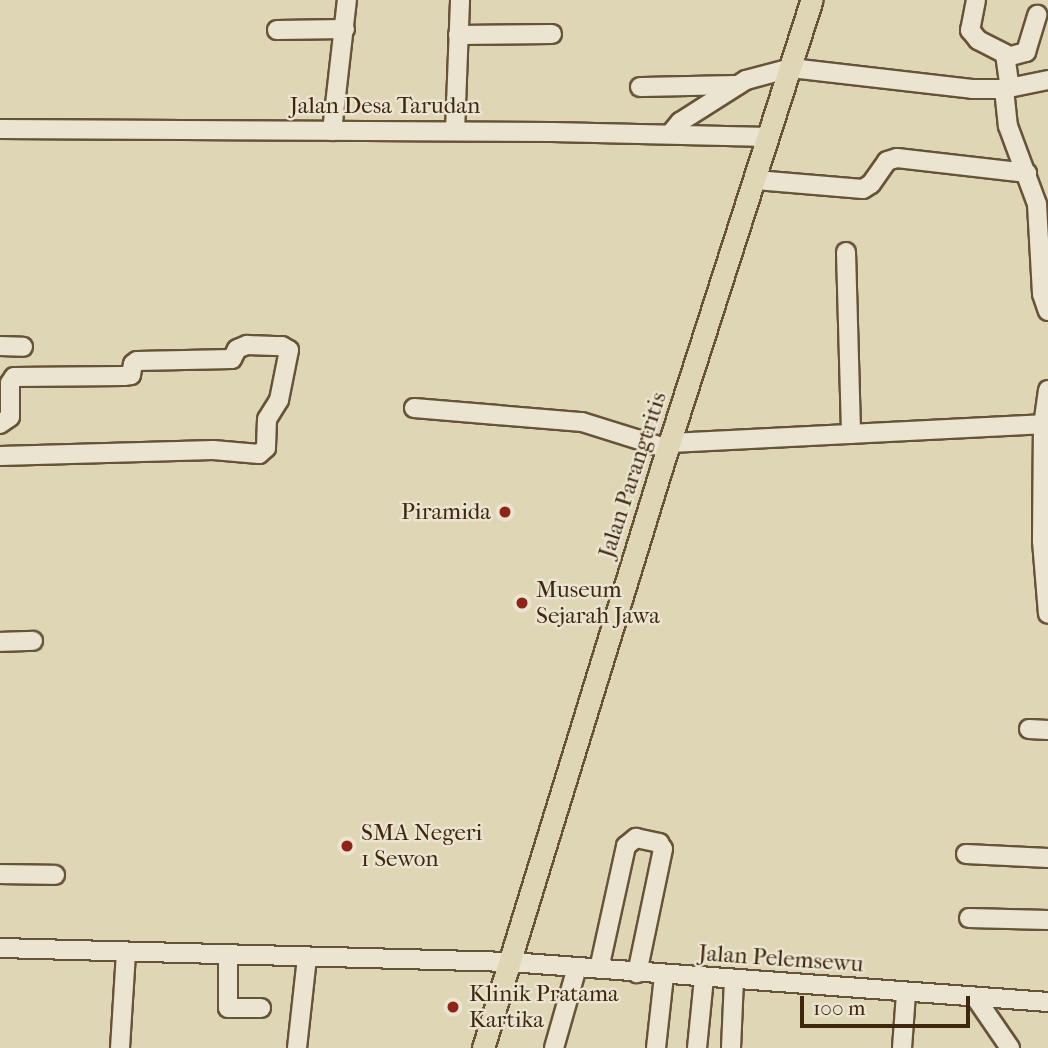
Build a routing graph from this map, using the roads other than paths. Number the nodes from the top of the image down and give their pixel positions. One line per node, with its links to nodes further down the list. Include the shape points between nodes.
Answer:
1 (347, 0): 6 (street)
2 (460, 0): 9 (street)
3 (812, 0): 11 (main road, Jalan Parangtritis)
4 (976, 0): 10 (street, via 970,15 972,33)
5 (1037, 15): 10 (street, via 1026,52)
6 (345, 29): 7 (street); 17 (street)
7 (277, 30)
8 (552, 34): 9 (street)
9 (458, 35): 18 (street)
10 (1007, 57): 15 (street)
11 (792, 68): 13 (street); 15 (street); 20 (main road, Jalan Parangtritis)
12 (1048, 80): 15 (street)
13 (738, 85): 14 (street); 19 (street, via 680,122)
14 (640, 87)
15 (1007, 89): 21 (street, via 1008,126)
16 (0, 129): 17 (street, Jalan Desa Tarudan)
17 (332, 131): 18 (street, Jalan Desa Tarudan)
18 (455, 131): 19 (street, Jalan Desa Tarudan)
19 (670, 134): 20 (street, Jalan Desa Tarudan)
20 (769, 136): 22 (main road, Jalan Parangtritis)
21 (1027, 173): 22 (street, via 897,158 887,161 863,189); 24 (street, via 1037,204)
22 (756, 180): 33 (main road, Jalan Parangtritis)
23 (846, 252): 32 (street)
24 (1044, 261): 25 (street, via 1042,294)
25 (1048, 311)
26 (0, 346): 27 (street)
27 (23, 347)
28 (1048, 390): 31 (street)
29 (414, 408): 33 (street, via 582,422)
30 (0, 424): 34 (street, via 10,417 9,383 14,377 124,376 131,375 137,361 232,359 237,349 247,345 289,350 279,400 267,419 266,447 259,454 213,450)
31 (1043, 424): 32 (street); 35 (street)
32 (851, 434): 33 (street)
33 (669, 446): 51 (main road, Jalan Parangtritis)
34 (0, 456)
35 (1045, 568): 36 (street)
36 (1048, 614)
37 (0, 642): 38 (street)
38 (33, 642)
39 (1029, 729): 40 (street)
40 (1048, 730)
41 (966, 854): 42 (street)
42 (1048, 858)
43 (0, 874): 44 (street)
44 (55, 875)
45 (969, 918): 46 (street)
46 (1048, 920)
47 (0, 948): 48 (street, Jalan Pelemsewu)
48 (126, 952): 49 (street, Jalan Pelemsewu); 62 (street)
49 (228, 955): 50 (street, Jalan Pelemsewu); 61 (street, via 228,1008)
50 (307, 958): 51 (street, Jalan Pelemsewu); 63 (street)
51 (510, 962): 52 (street, Jalan Pelemsewu); 64 (main road, Jalan Parangtritis)
52 (577, 967): 53 (street, Jalan Pelemsewu); 65 (street)
53 (599, 969): 54 (street, Jalan Pelemsewu); 54 (street, via 626,846 636,838 659,843 663,849)
54 (637, 973): 55 (street, Jalan Pelemsewu)
55 (664, 975): 56 (street, Jalan Pelemsewu); 66 (street)
56 (704, 978): 57 (street, Jalan Pelemsewu); 67 (street)
57 (734, 980): 58 (street, Jalan Pelemsewu); 68 (street)
58 (906, 993): 59 (street, Jalan Pelemsewu); 69 (street)
59 (975, 997): 60 (street, Jalan Pelemsewu); 70 (street)
60 (1048, 1002)
61 (261, 1008)
62 (120, 1048)
63 (297, 1048)
64 (483, 1048)
65 (555, 1048)
66 (656, 1048)
67 (697, 1048)
68 (731, 1048)
69 (902, 1048)
70 (1010, 1048)

